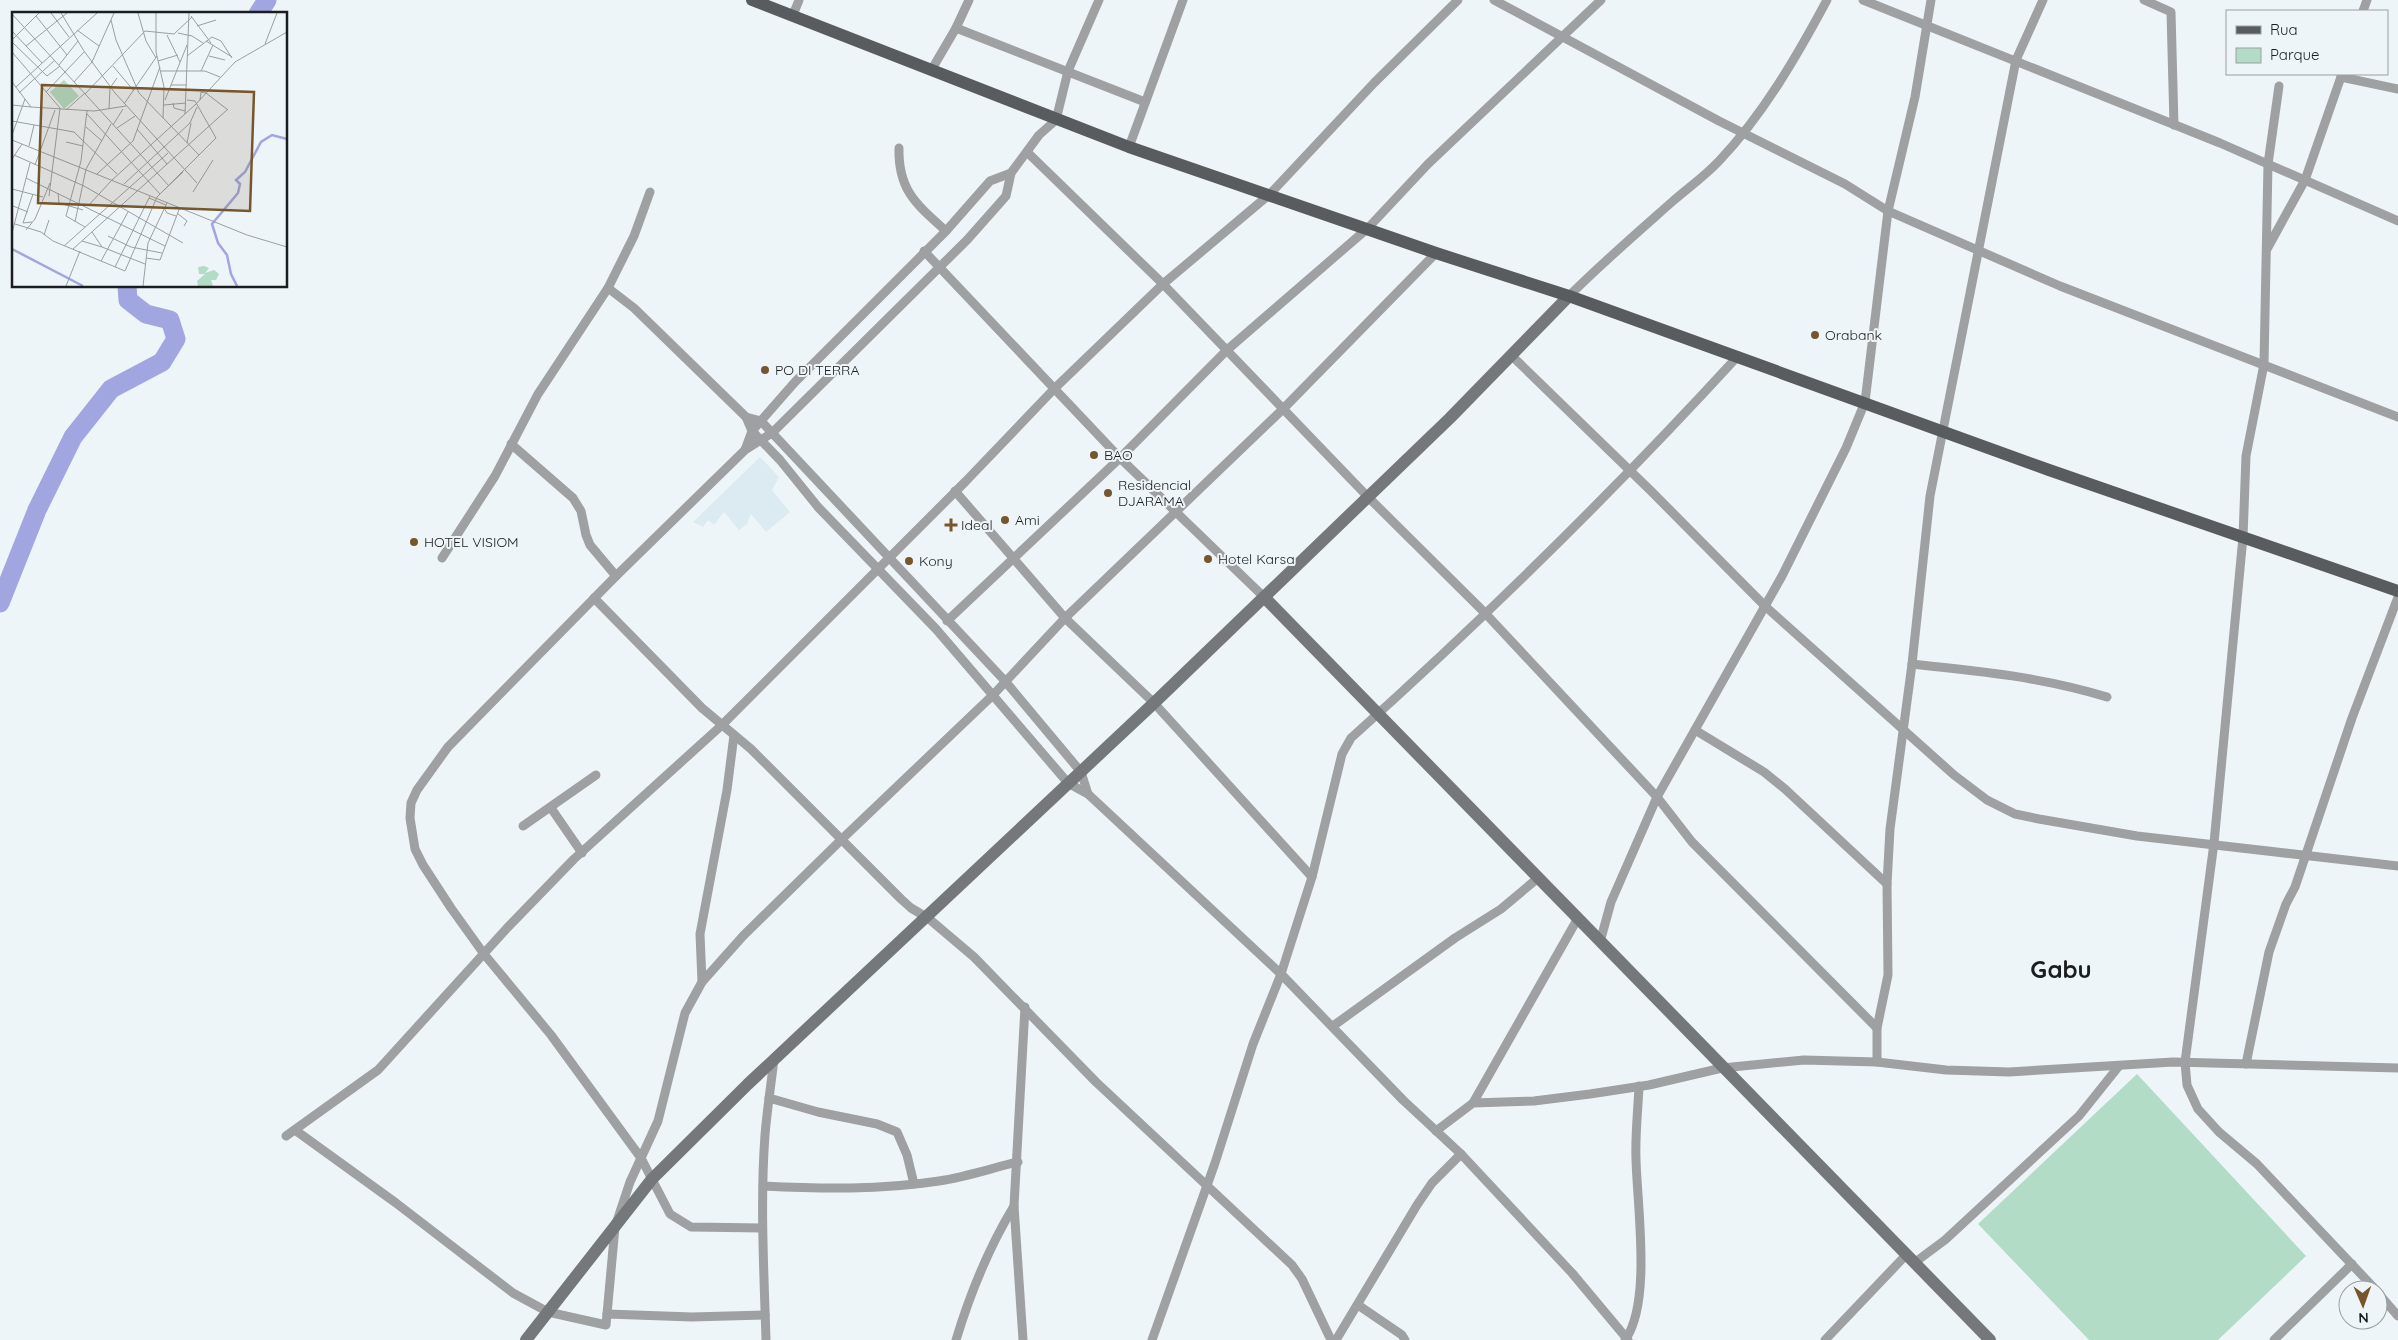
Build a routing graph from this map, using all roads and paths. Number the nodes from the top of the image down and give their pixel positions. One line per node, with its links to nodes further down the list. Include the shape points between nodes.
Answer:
1 (752, 0): 14 (main road)
2 (799, 0): 14 (street)
3 (968, 0): 16 (street)
4 (1099, 0): 20 (street)
5 (1183, 0): 24 (street)
6 (1458, 0): 35 (street, via 1360,97)
7 (1494, 0): 17 (street)
8 (1601, 0): 17 (street)
9 (1827, 0): 27 (street)
10 (1863, 0): 15 (street)
11 (1931, 0): 15 (street)
12 (2044, 0): 18 (street)
13 (2144, 0): 26 (street, via 2171,12)
14 (793, 15): 19 (main road)
15 (1926, 24): 18 (street); 36 (street, via 1915,97)
16 (956, 28): 19 (street); 20 (street)
17 (1563, 36): 27 (street); 38 (street, via 1428,164)
18 (2016, 60): 26 (street); 41 (street)
19 (932, 69): 25 (main road)
20 (1068, 71): 24 (street); 25 (street)
21 (2341, 75): 23 (street); 33 (street)
22 (2279, 86): 31 (street)
23 (2398, 89)
24 (1145, 102): 28 (street)
25 (1056, 120): 28 (main road); 30 (street, via 1038,135)
26 (2174, 125): 31 (street)
27 (1743, 133): 36 (street, via 1845,184); 47 (street, via 1718,162)
28 (1129, 147): 35 (main road)
29 (899, 148): 39 (street, via 899,171 911,197)
30 (1027, 152): 32 (street); 45 (street)
31 (2268, 164): 33 (street); 40 (street)
32 (1011, 173): 39 (street, via 990,181); 44 (street, via 1006,196)
33 (2305, 180): 37 (street); 40 (street)
34 (650, 192): 46 (street, via 634,236)
35 (1270, 194): 38 (main road); 45 (street)
36 (1888, 210): 41 (street); 53 (street)
37 (2398, 221)
38 (1368, 228): 43 (main road); 48 (street)
39 (946, 231): 42 (street)
40 (2267, 249): 51 (street)
41 (1979, 250): 51 (street, via 2068,289); 59 (street)
42 (924, 251): 44 (street); 57 (street, via 794,382)
43 (1436, 253): 47 (main road); 54 (street)
44 (938, 267): 52 (street); 60 (street)
45 (1163, 284): 48 (street); 52 (street)
46 (608, 288): 55 (street, via 634,308); 62 (street, via 538,394)
47 (1569, 296): 49 (main road); 50 (main road)
48 (1227, 350): 54 (street); 64 (street)
49 (1512, 356): 65 (street); 67 (main road)
50 (1738, 356): 53 (main road); 65 (street, via 1672,429)
51 (2264, 364): 56 (street); 69 (street, via 2246,456)
52 (1054, 389): 64 (street); 66 (street)
53 (1865, 402): 59 (main road); 79 (street, via 1846,448)
54 (1283, 409): 67 (street); 68 (street)
55 (746, 416): 57 (street); 58 (street)
56 (2398, 417)
57 (761, 421): 58 (street); 60 (street)
58 (752, 431): 61 (street); 63 (street)
59 (1941, 431): 69 (main road); 83 (street, via 1930,496)
60 (772, 433): 61 (street); 70 (street)
61 (762, 441): 63 (street); 73 (street)
62 (511, 444): 71 (street, via 495,476); 74 (street, via 573,498 581,511 590,545)
63 (745, 450): 74 (street)
64 (1120, 458): 68 (street); 72 (street)
65 (1629, 470): 79 (street); 80 (street)
66 (956, 491): 70 (street); 72 (street)
67 (1367, 496): 76 (main road); 80 (street)
68 (1176, 512): 76 (street); 81 (street)
69 (2242, 537): 75 (main road); 101 (street)
70 (888, 556): 73 (street); 82 (street)
71 (442, 558)
72 (1016, 559): 81 (street); 82 (street)
73 (877, 569): 85 (street, via 936,629); 89 (street)
74 (616, 576): 78 (street)
75 (2398, 591)
76 (1264, 597): 87 (main road); 88 (main road)
77 (2398, 597): 103 (street)
78 (594, 598): 89 (street); 111 (street, via 448,747 429,771 411,803 415,849)
79 (1766, 607): 90 (street, via 1738,650); 91 (street)
80 (1485, 613): 88 (street); 97 (street)
81 (1065, 618): 84 (street); 87 (street)
82 (947, 621): 84 (street)
83 (1912, 664): 86 (street, via 2060,683); 91 (street)
84 (1004, 681): 85 (street); 93 (street)
85 (993, 695): 95 (street); 100 (street)
86 (2107, 697)
87 (1154, 703): 93 (main road); 105 (street)
88 (1379, 713): 105 (street, via 1351,738 1342,754); 106 (main road)
89 (722, 725): 92 (street); 102 (street)
90 (1695, 730): 97 (street); 107 (street, via 1764,772)
91 (1903, 730): 101 (street, via 1987,800 2015,814 2137,836); 107 (street, via 1890,829)
92 (734, 735): 100 (street); 113 (street, via 700,934)
93 (1081, 772): 95 (main road); 96 (street)
94 (596, 775): 98 (street)
95 (1068, 783): 96 (street); 108 (main road)
96 (1088, 794): 112 (street)
97 (1657, 797): 110 (street, via 1611,902); 116 (street, via 1692,842)
98 (551, 808): 99 (street); 102 (street)
99 (523, 826)
100 (842, 839): 108 (street, via 901,899); 113 (street, via 743,936)
101 (2214, 843): 103 (street); 119 (street)
102 (582, 853): 111 (street)
103 (2305, 854): 104 (street); 120 (street, via 2269,952)
104 (2398, 866)
105 (1312, 877): 112 (street)
106 (1538, 878): 109 (main road); 115 (street, via 1501,909)
107 (1887, 884): 116 (street, via 1888,975)
108 (928, 918): 114 (street, via 974,957); 117 (main road)
109 (1578, 918): 110 (main road); 126 (street)
110 (1600, 942): 122 (main road)
111 (484, 954): 127 (street, via 378,1070); 131 (street, via 551,1035)
112 (1281, 974): 115 (street); 136 (street, via 1252,1044)
113 (702, 982): 131 (street, via 684,1013 658,1121)
114 (1024, 1007): 132 (street, via 1017,1121); 136 (street, via 1096,1082)
115 (1333, 1026): 128 (street)
116 (1877, 1028): 118 (street)
117 (774, 1060): 125 (street); 133 (main road)
118 (1877, 1062): 121 (street, via 1946,1070 2009,1072); 122 (street, via 1804,1060)
119 (2185, 1062): 120 (street); 121 (street); 141 (street, via 2188,1085 2198,1109 2219,1132 2257,1164)
120 (2246, 1064): 123 (street)
121 (2119, 1066): 140 (street, via 2079,1116 1945,1240)
122 (1722, 1068): 124 (street); 140 (main road)
123 (2398, 1068)
124 (1639, 1086): 126 (street, via 1534,1101); 149 (street, via 1636,1156 1640,1276 1633,1329)
125 (769, 1098): 134 (street, via 877,1124 897,1132 903,1140); 135 (street)
126 (1473, 1104): 128 (street)
127 (295, 1130): 129 (street); 145 (street, via 512,1293)
128 (1436, 1130): 130 (street)
129 (286, 1136)
130 (1461, 1154): 143 (street, via 1432,1183); 149 (street, via 1572,1273)
131 (641, 1158): 133 (street); 138 (street)
132 (1018, 1162): 134 (street, via 941,1181); 137 (street)
133 (652, 1179): 138 (main road); 139 (street, via 670,1214 691,1227)
134 (914, 1184): 135 (street, via 836,1190)
135 (763, 1186): 139 (street)
136 (1206, 1186): 154 (street); 155 (street, via 1292,1265)
137 (1014, 1206): 152 (street, via 998,1232); 153 (street)
138 (615, 1227): 145 (main road); 146 (street)
139 (762, 1228): 147 (street)
140 (1910, 1259): 158 (street); 159 (main road)
141 (2352, 1264): 142 (street); 160 (street)
142 (2367, 1280)
143 (1358, 1304): 156 (street); 157 (street)
144 (2388, 1304): 148 (street)
145 (548, 1312): 146 (street, via 606,1325); 150 (main road)
146 (608, 1314): 147 (street)
147 (765, 1315): 151 (street)
148 (2398, 1316)
149 (1626, 1339)
150 (526, 1340)
151 (766, 1340)
152 (956, 1340)
153 (1023, 1340)
154 (1152, 1340)
155 (1331, 1340)
156 (1336, 1340)
157 (1406, 1340)
158 (1825, 1340)
159 (1990, 1340)
160 (2274, 1340)

